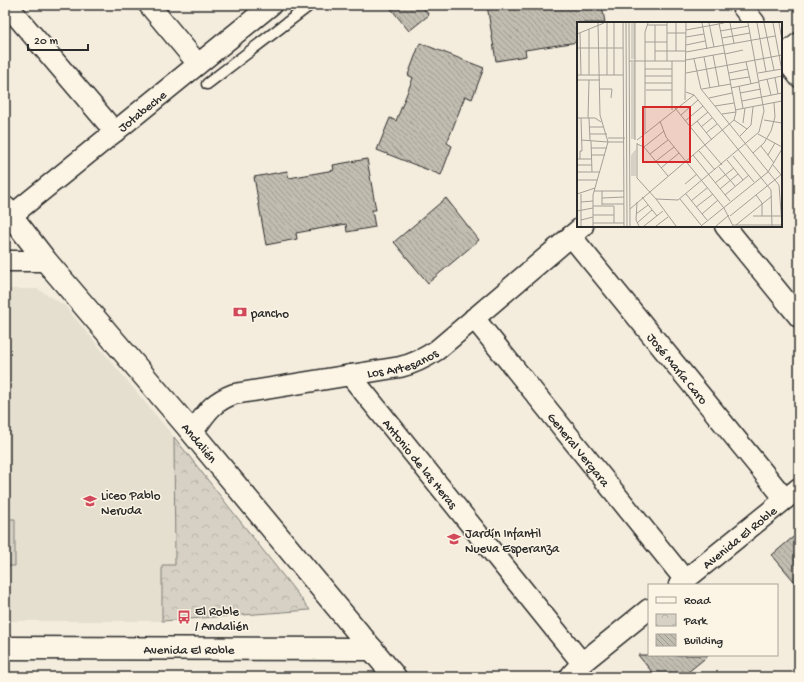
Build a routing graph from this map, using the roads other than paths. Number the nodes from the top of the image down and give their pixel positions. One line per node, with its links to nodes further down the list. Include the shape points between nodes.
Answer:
1 (7, 5): 13 (street)
2 (149, 5): 10 (street)
3 (271, 5): 10 (street, Jotabeche)
4 (310, 5): 12 (lane)
5 (741, 5): 6 (street)
6 (754, 22)
7 (799, 43): 8 (street)
8 (782, 55)
9 (782, 57): 11 (street)
10 (198, 64): 13 (street, Jotabeche)
11 (799, 77)
12 (207, 84)
13 (115, 132): 14 (street, Jotabeche)
14 (8, 212): 18 (street, Andalién)
15 (726, 227): 19 (street)
16 (577, 231): 20 (street, Los Artesanos); 23 (street, José María Caro)
17 (5, 261): 18 (street)
18 (46, 261): 22 (street, Andalién)
19 (799, 317)
20 (474, 318): 21 (street, Los Artesanos, via 424,359 412,364); 24 (street, General Vergara)
21 (350, 375): 22 (street, Los Artesanos, via 225,397 211,406); 28 (street, Antonio de las Heras)
22 (192, 433): 27 (street, Andalién)
23 (792, 494): 24 (street, Avenida El Roble)
24 (682, 583)
25 (648, 610): 28 (street)
26 (5, 648): 27 (street, Avenida El Roble)
27 (372, 649): 29 (street, Andalién)
28 (576, 670)
29 (395, 677)

